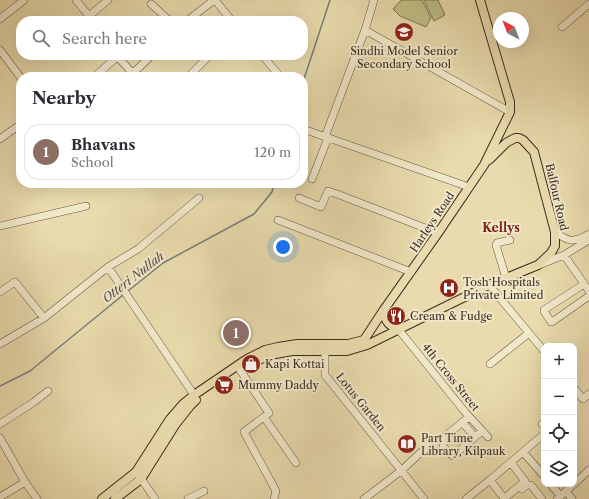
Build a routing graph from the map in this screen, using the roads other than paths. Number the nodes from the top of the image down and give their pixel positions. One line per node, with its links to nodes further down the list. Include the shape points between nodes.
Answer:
1 (24, 0): 14 (street)
2 (76, 0): 9 (street)
3 (108, 0): 10 (street)
4 (215, 0): 12 (street); 13 (street)
5 (374, 0): 16 (street)
6 (480, 0): 29 (main road, via 510,102)
7 (151, 4): 11 (street)
8 (589, 4): 15 (street)
9 (89, 16)
10 (94, 16)
11 (164, 16)
12 (194, 16)
13 (228, 16)
14 (0, 19)
15 (562, 27)
16 (365, 30): 29 (street); 32 (street)
17 (0, 50): 23 (street)
18 (112, 60): 24 (street)
19 (119, 60): 25 (street)
20 (147, 60): 26 (street)
21 (204, 60): 27 (street)
22 (266, 60): 28 (street)
23 (16, 72)
24 (99, 72)
25 (130, 72)
26 (137, 72)
27 (193, 72)
28 (276, 72)
29 (510, 112): 34 (main road, Harleys Road)
30 (16, 128): 33 (street)
31 (308, 131): 32 (street)
32 (327, 138): 35 (street); 36 (street)
33 (0, 139)
34 (484, 165): 36 (main road, Harleys Road); 42 (main road, Balfour Road, via 514,138 523,140 534,152)
35 (312, 179)
36 (469, 187): 43 (main road, Harleys Road)
37 (199, 198): 49 (street, via 138,249)
38 (299, 198): 43 (street, via 321,207 328,191)
39 (86, 206): 41 (street)
40 (278, 220): 50 (street)
41 (0, 226)
42 (555, 232): 44 (street, via 565,239 575,240); 48 (main road, Balfour Road, via 555,246)
43 (438, 233): 50 (main road, Harleys Road)
44 (589, 234)
45 (510, 240): 51 (street, via 496,245)
46 (589, 240): 47 (street)
47 (564, 255): 48 (street); 52 (street)
48 (538, 265): 51 (main road)
49 (108, 267): 59 (street); 70 (street)
50 (411, 272): 58 (main road, Harleys Road)
51 (506, 278): 53 (main road)
52 (584, 284): 54 (street); 55 (street)
53 (490, 285): 60 (main road); 61 (street)
54 (576, 289): 57 (street); 57 (street, via 544,310 551,322)
55 (589, 291)
56 (0, 292): 59 (street, via 15,282)
57 (586, 298)
58 (383, 311): 60 (main road, via 391,327); 70 (main road, Harleys Road, via 364,340 348,344 297,344 265,350 247,359)
59 (44, 318): 62 (street)
60 (399, 330): 64 (main road, via 347,351); 72 (street, 4th Cross Street)
61 (528, 333): 63 (street); 65 (street)
62 (0, 344)
63 (541, 348)
64 (325, 351): 66 (main road, via 292,351 270,355); 84 (street, Lotus Garden, via 325,375)
65 (490, 364)
66 (240, 370): 71 (street, via 269,413); 87 (main road, via 190,406)
67 (48, 391): 74 (street)
68 (577, 394): 69 (street, via 583,399)
69 (589, 394)
70 (194, 395): 87 (main road, via 170,419)
71 (264, 417): 82 (street); 102 (street, via 244,432 276,491)
72 (469, 417): 73 (street); 75 (street, 4th Cross Street)
73 (462, 422): 76 (street); 76 (street, via 441,441 450,454 453,456)
74 (0, 424)
75 (482, 431): 76 (street); 77 (street, 4th Cross Street)
76 (476, 437)
77 (488, 437)
78 (541, 437): 81 (street)
79 (433, 441): 84 (street)
80 (1, 443): 90 (street)
81 (523, 452): 83 (street); 86 (street)
82 (296, 462)
83 (511, 463): 88 (street); 88 (street, via 525,481 510,494 504,498)
84 (402, 470): 96 (street); 103 (street, Lotus Garden)
85 (589, 470): 89 (street)
86 (541, 473)
87 (139, 476): 98 (main road); 99 (main road); 100 (street)
88 (490, 480): 104 (street)
89 (577, 481)
90 (25, 482): 95 (street); 97 (street)
91 (553, 487): 94 (street)
92 (571, 487): 94 (street)
93 (204, 491): 101 (street)
94 (561, 496): 107 (street)
95 (0, 497)
96 (367, 498)
97 (37, 499)
98 (102, 499)
99 (115, 499)
100 (155, 499)
101 (188, 499)
102 (274, 499)
103 (424, 499)
104 (466, 499)
105 (509, 499): 106 (street, via 529,484)
106 (542, 499)
107 (572, 499)

